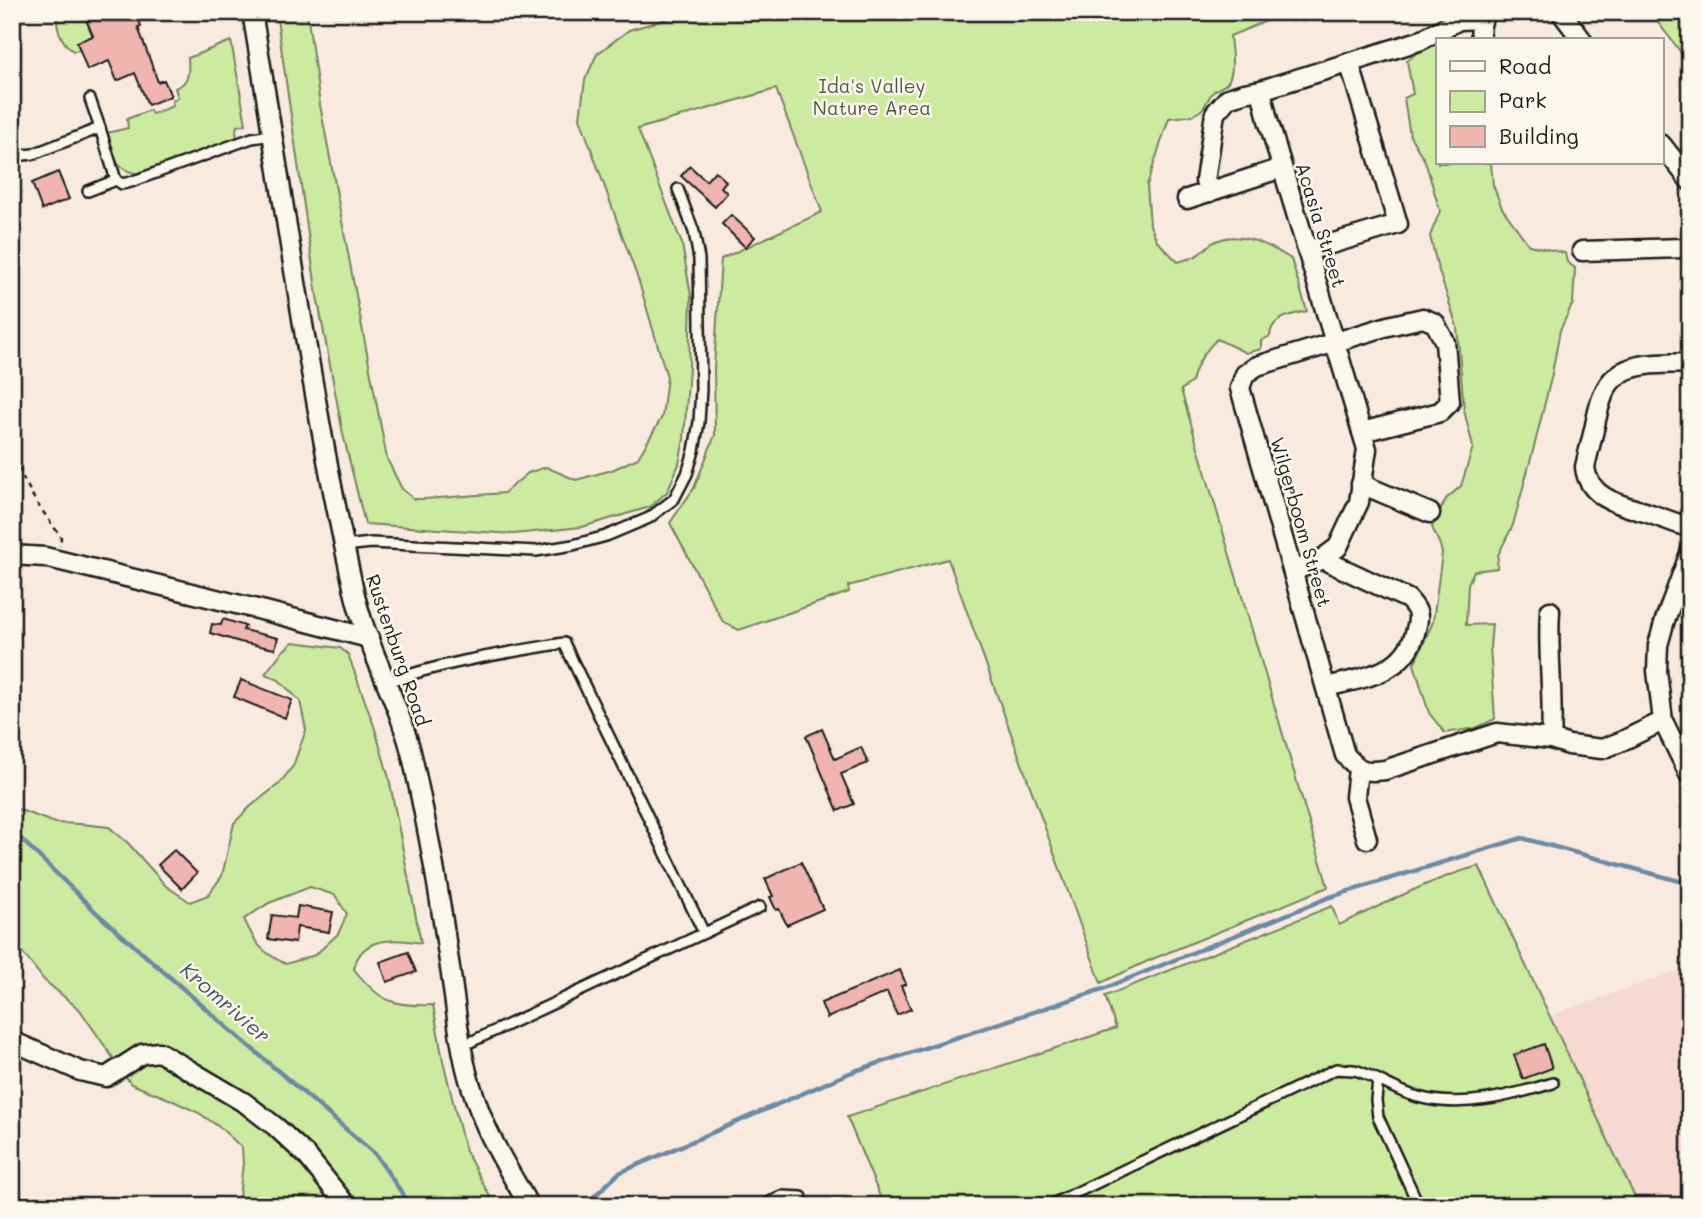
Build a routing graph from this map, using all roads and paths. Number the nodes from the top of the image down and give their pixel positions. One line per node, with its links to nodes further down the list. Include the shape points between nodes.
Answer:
1 (252, 12): 10 (street, Rustenburg Road)
2 (1561, 12): 5 (street)
3 (1484, 16): 4 (street); 6 (street, via 1459,20 1419,41)
4 (1481, 38)
5 (1580, 38)
6 (1349, 62): 7 (street); 21 (street, via 1398,224)
7 (1261, 90): 13 (street, Acasia Street); 18 (street, via 1228,98 1215,113 1205,181)
8 (90, 99): 9 (lane)
9 (100, 128): 11 (lane, via 33,154 24,155); 14 (lane)
10 (273, 135): 14 (lane, via 252,138 131,182); 30 (street, Rustenburg Road, via 299,304)
11 (12, 145)
12 (1664, 148): 15 (street)
13 (1282, 168): 18 (street); 21 (street, Acasia Street)
14 (116, 180): 17 (lane)
15 (1690, 181)
16 (678, 189): 30 (lane, via 699,259 701,389 694,451 674,499 649,518 606,536 536,551 371,542)
17 (88, 191)
18 (1210, 192): 19 (street)
19 (1186, 199)
20 (1690, 245): 22 (street)
21 (1307, 251): 23 (street, Acasia Street)
22 (1582, 251)
23 (1335, 343): 25 (street, Acasia Street); 25 (street, via 1423,318 1435,323 1445,342 1450,402 1440,412); 35 (street, Wilgerboom Street, via 1257,366 1245,374 1240,388)
24 (1690, 363): 29 (street, via 1646,365 1615,377 1601,398 1585,467 1589,483 1605,499)
25 (1362, 432): 27 (street, Acasia Street, via 1367,449)
26 (12, 449): 33 (path, via 36,502 61,537 60,549)
27 (1361, 484): 28 (street); 34 (street, Acasia Street, via 1359,502 1338,547)
28 (1430, 513)
29 (1690, 528)
30 (345, 546): 37 (street, Rustenburg Road, via 354,595)
31 (1690, 553): 40 (street, via 1658,645)
32 (12, 555): 33 (street)
33 (45, 558): 37 (street)
34 (1322, 559): 35 (street, Acasia Street); 39 (street, via 1408,599 1417,608 1419,620 1413,640 1389,668)
35 (1294, 571): 39 (street, Wilgerboom Street)
36 (1550, 611): 41 (street)
37 (369, 638): 38 (street, Rustenburg Road)
38 (387, 682): 46 (lane, via 489,655 564,643); 48 (street, Rustenburg Road, via 412,756 430,842)
39 (1326, 687): 42 (street, Wilgerboom Street, via 1345,755)
40 (1663, 721): 41 (street, via 1602,749); 43 (street)
41 (1551, 739): 42 (street, via 1497,733 1385,770)
42 (1358, 769): 44 (street, via 1355,797)
43 (1690, 776)
44 (1367, 839)
45 (760, 906): 46 (lane)
46 (704, 933): 48 (lane)
47 (12, 1041): 52 (street, via 80,1071 106,1077 142,1054 159,1052 276,1126)
48 (462, 1046): 53 (street, Rustenburg Road, via 485,1124)
49 (1378, 1080): 50 (lane, via 1418,1097 1448,1101 1487,1099); 55 (lane, via 1356,1070 1336,1069); 56 (lane, via 1378,1117)
50 (1553, 1083)
51 (802, 1197): 54 (lane, via 782,1196)
52 (347, 1206)
53 (529, 1206)
54 (762, 1206)
55 (1048, 1206)
56 (1419, 1206)

